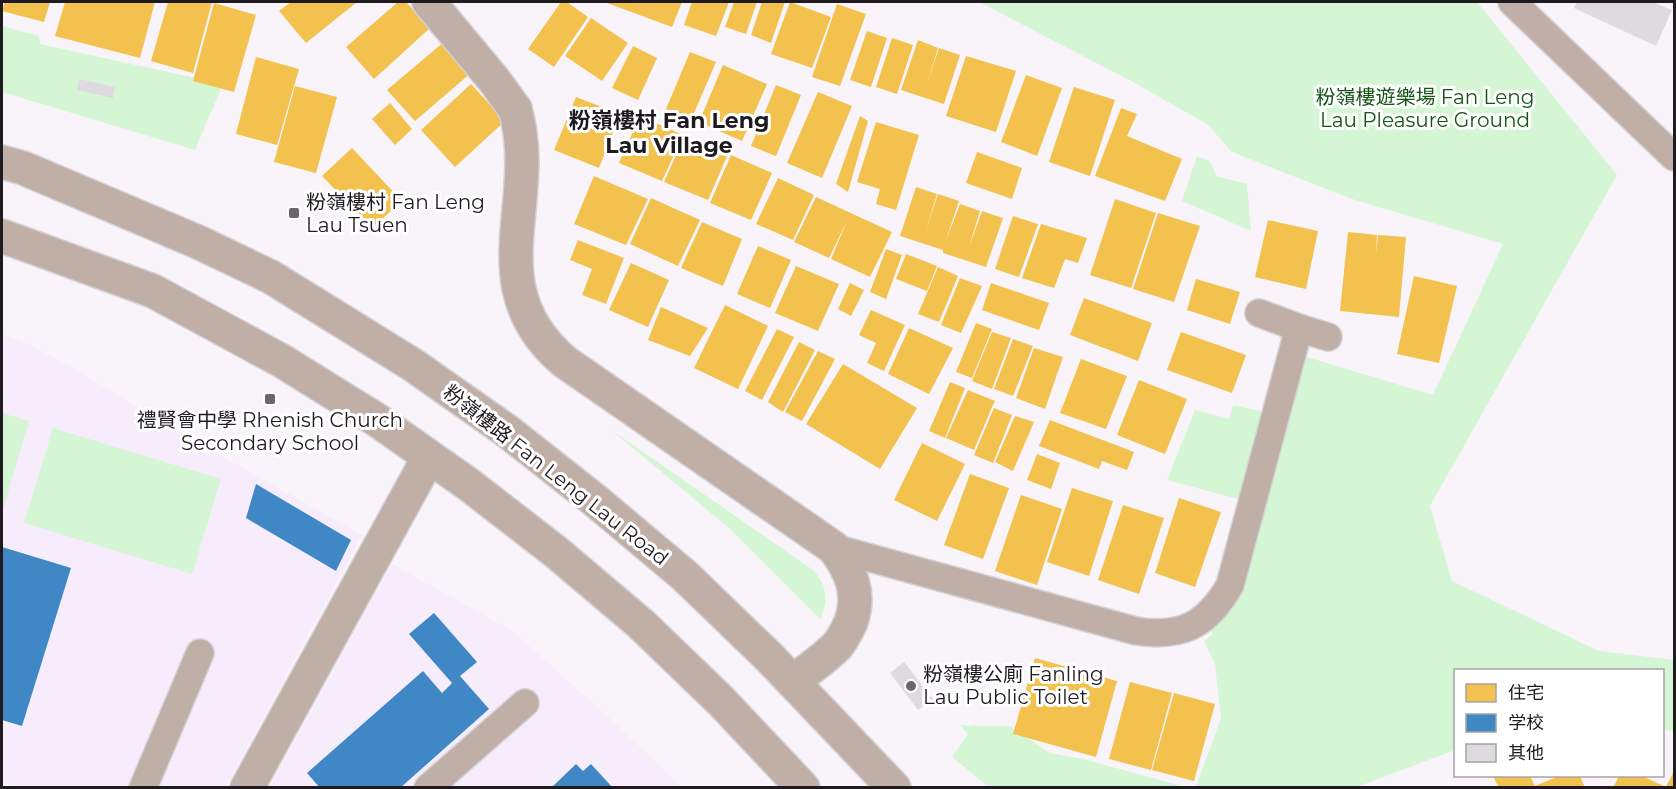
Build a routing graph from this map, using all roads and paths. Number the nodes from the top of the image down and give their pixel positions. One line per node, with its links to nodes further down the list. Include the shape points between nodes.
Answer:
1 (429, 2): 10 (street, via 514,109 522,159 516,275 520,296 537,333 566,362)
2 (1512, 2): 3 (lane)
3 (1674, 157)
4 (2, 162): 12 (street, 粉嶺樓路 Fan Leng Lau Road, via 198,242 271,277 413,365 507,431 597,502 685,576)
5 (2, 236): 9 (street, via 153,291 282,361)
6 (1259, 313): 7 (lane)
7 (1299, 328): 8 (lane); 10 (lane, via 1230,585 1221,602 1193,625 1174,633 1136,631)
8 (1328, 337)
9 (429, 457): 15 (street); 17 (street, via 547,545 641,624)
10 (834, 548): 12 (street, via 852,578 854,614 837,645)
11 (200, 653): 14 (lane)
12 (793, 682): 18 (street, 粉嶺樓路 Fan Leng Lau Road)
13 (525, 703): 16 (lane)
14 (143, 788)
15 (247, 788)
16 (428, 788)
17 (803, 788)
18 (894, 788)

